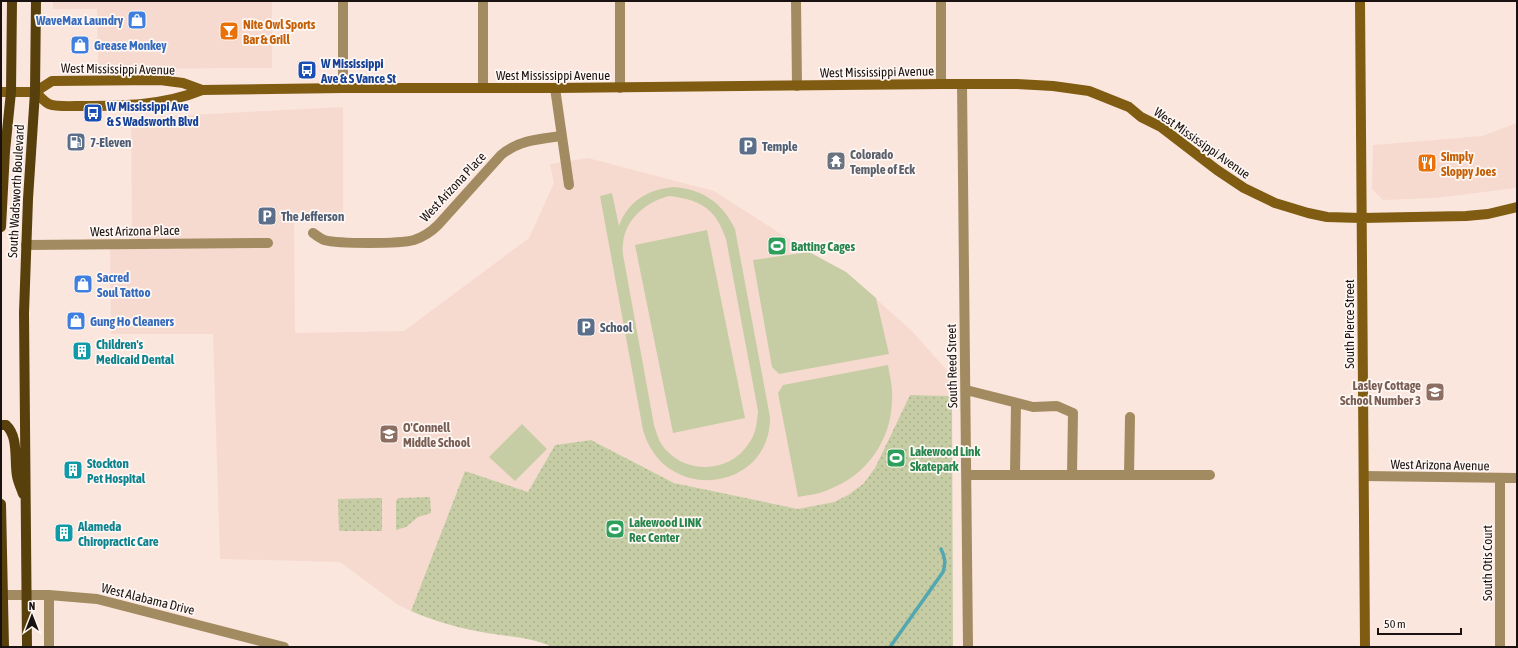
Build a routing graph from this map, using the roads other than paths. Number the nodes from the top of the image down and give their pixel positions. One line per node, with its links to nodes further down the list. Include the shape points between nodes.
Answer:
1 (12, 1): 17 (main road, South Wadsworth Boulevard)
2 (36, 1): 18 (main road, South Wadsworth Boulevard)
3 (343, 1): 12 (street)
4 (483, 1): 13 (street)
5 (620, 1): 15 (street)
6 (796, 1): 11 (street)
7 (941, 1): 9 (street)
8 (1360, 1): 22 (main road, South Pierce Street)
9 (940, 84): 10 (main road, West Mississippi Avenue); 11 (main road, West Mississippi Avenue)
10 (962, 84): 22 (main road, West Mississippi Avenue, via 1053,86 1101,95 1129,107 1141,117 1161,127 1226,176 1275,204 1327,217); 27 (street, South Reed Street)
11 (797, 86): 15 (main road, West Mississippi Avenue)
12 (343, 88): 13 (main road, West Mississippi Avenue); 16 (main road, West Mississippi Avenue)
13 (483, 88): 14 (main road, West Mississippi Avenue)
14 (555, 88): 15 (main road, West Mississippi Avenue); 19 (street)
15 (620, 88)
16 (202, 90): 18 (main road, West Mississippi Avenue, via 183,83 167,81 52,81); 18 (main road, West Mississippi Avenue, via 164,101 108,106 49,104)
17 (6, 92): 18 (main road); 23 (main road, South Wadsworth Boulevard)
18 (35, 92): 26 (main road, South Wadsworth Boulevard)
19 (561, 136): 20 (street); 24 (street, West Arizona Place, via 526,141 508,149 438,225 416,239 401,242 345,242 322,239)
20 (569, 185)
21 (1517, 207): 22 (main road, West Mississippi Avenue, via 1488,214)
22 (1361, 218): 36 (main road, South Pierce Street)
23 (1, 227)
24 (313, 233)
25 (268, 243): 26 (street, West Arizona Place)
26 (26, 245): 39 (main road, South Wadsworth Boulevard)
27 (966, 390): 28 (street); 31 (street, South Reed Street)
28 (1016, 403): 32 (street); 33 (street, via 1033,407 1057,406 1073,413)
29 (1130, 417): 34 (street)
30 (1, 425): 39 (main road, via 6,425 12,430 17,478)
31 (966, 475): 32 (street); 48 (street, South Reed Street)
32 (1015, 475): 33 (street)
33 (1072, 475): 34 (street)
34 (1130, 475): 35 (street)
35 (1210, 475)
36 (1364, 476): 37 (street, West Arizona Avenue); 49 (main road, South Pierce Street)
37 (1500, 478): 38 (street, West Arizona Avenue); 50 (street, South Otis Court)
38 (1517, 478)
39 (25, 499): 43 (main road, South Wadsworth Boulevard)
40 (1, 504): 42 (main road)
41 (49, 594): 43 (street, West Alabama Drive); 46 (street); 47 (street, West Alabama Drive, via 111,602)
42 (3, 595): 43 (street, West Alabama Drive); 44 (main road)
43 (26, 595): 45 (main road, South Wadsworth Boulevard)
44 (4, 647)
45 (27, 647)
46 (49, 647)
47 (284, 647)
48 (968, 647)
49 (1365, 647)
50 (1500, 647)

